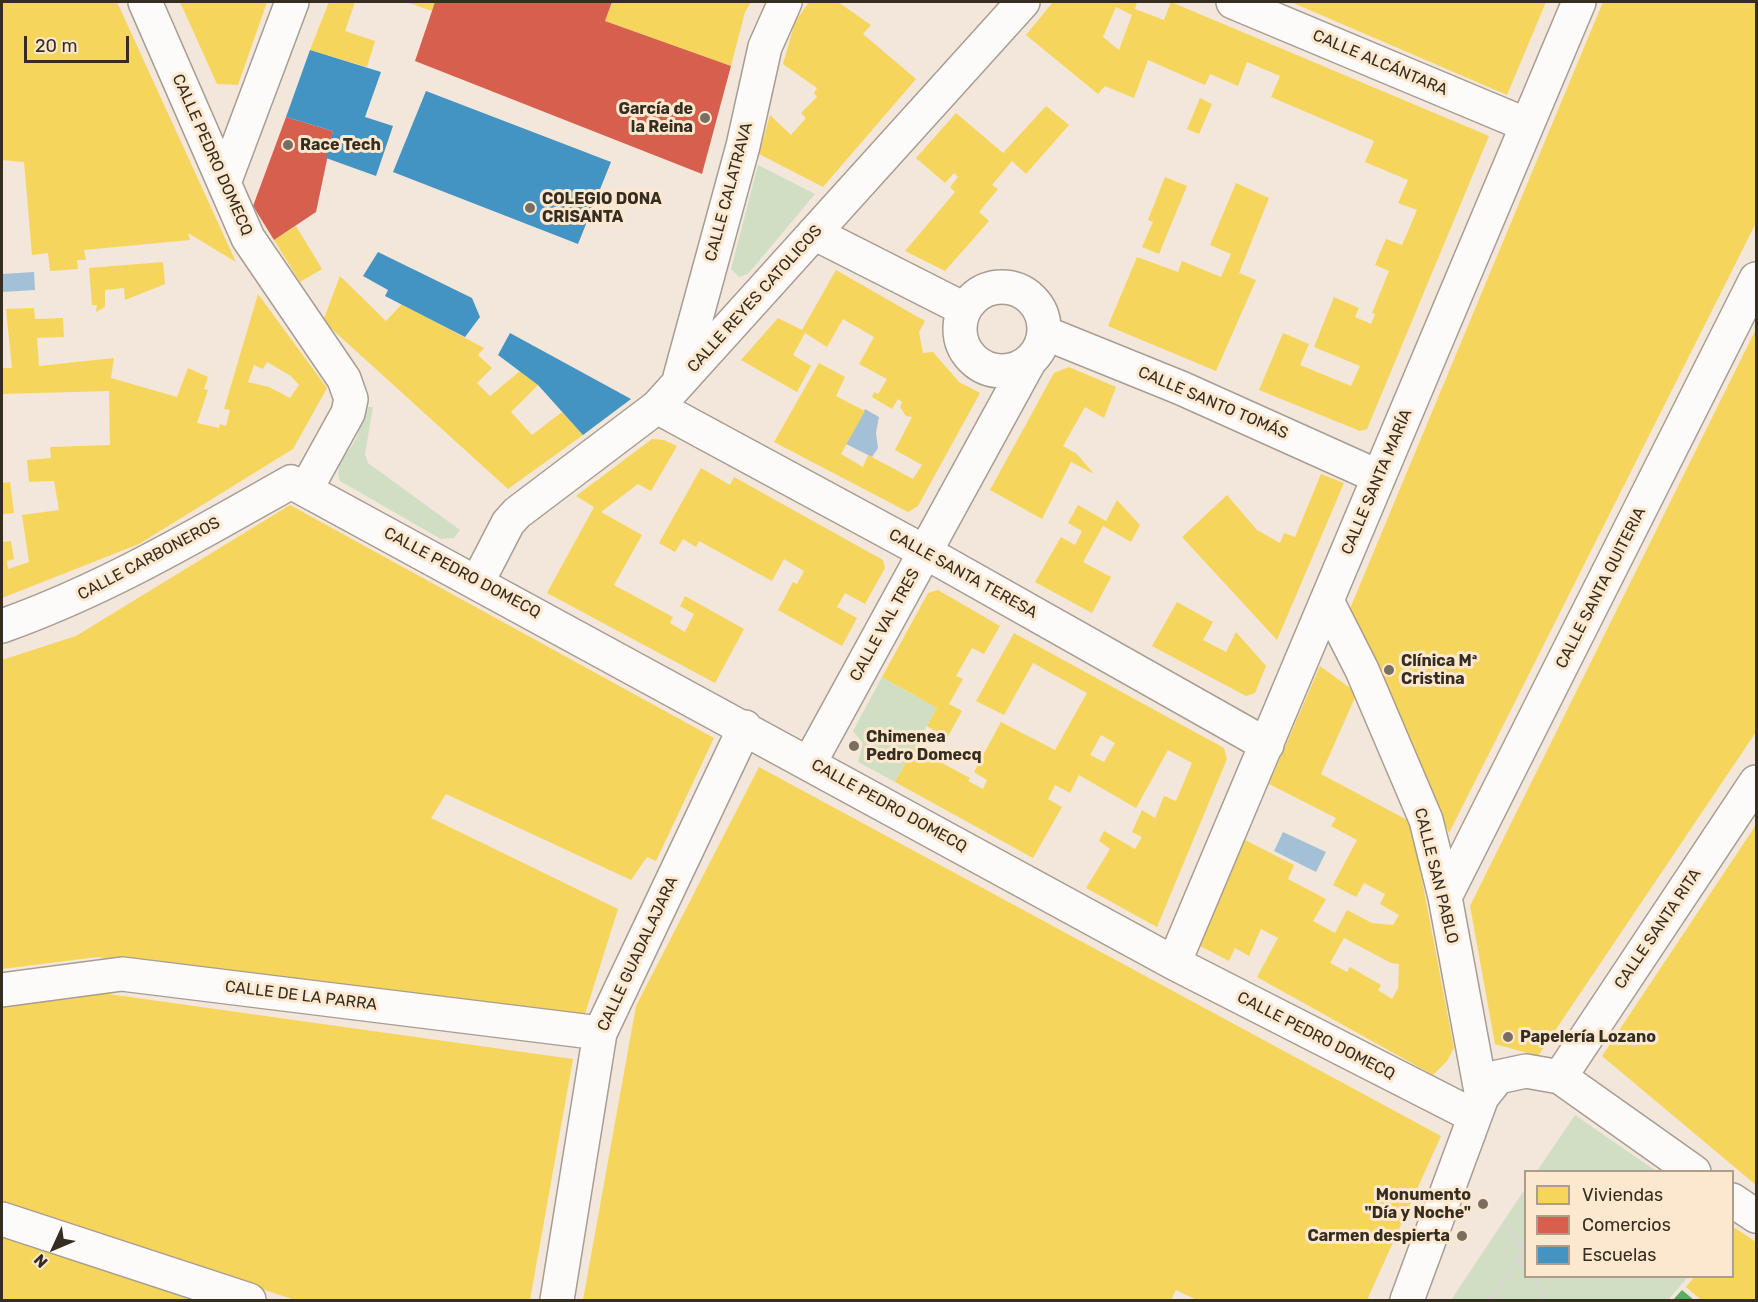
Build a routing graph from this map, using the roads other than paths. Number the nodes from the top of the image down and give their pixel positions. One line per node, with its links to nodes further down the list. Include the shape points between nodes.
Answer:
1 (145, 2): 8 (street, CALLE PEDRO DOMECQ)
2 (292, 2): 8 (street)
3 (785, 2): 14 (street, CALLE CALATRAVA, via 765,47 742,146)
4 (1023, 2): 9 (street, CALLE REYES CATOLICOS)
5 (1233, 2): 7 (street, CALLE ALCÁNTARA)
6 (1579, 2): 7 (street, CALLE SANTA MARÍA)
7 (1527, 125): 15 (street, CALLE SANTA MARÍA)
8 (224, 183): 16 (street, CALLE PEDRO DOMECQ, via 248,237 344,379 351,399 348,413)
9 (814, 233): 11 (street); 14 (street, CALLE REYES CATOLICOS)
10 (1756, 279): 25 (street, CALLE SANTA QUITERIA)
11 (964, 309): 12 (street, via 972,298 995,286 1020,290 1039,307); 13 (street, via 960,335 972,359 996,371 1010,371)
12 (1045, 333): 13 (street); 15 (street, CALLE SANTO TOMÁS, via 1181,388)
13 (1029, 362): 17 (street, CALLE VAL TRES)
14 (668, 396): 17 (street, CALLE SANTA TERESA); 18 (street, CALLE REYES CATOLICOS, via 517,513)
15 (1379, 477): 19 (street, CALLE SANTA MARÍA)
16 (299, 485): 18 (street, CALLE PEDRO DOMECQ); 20 (street, CALLE CARBONEROS, via 131,572)
17 (925, 552): 22 (street, CALLE SANTA TERESA); 23 (street, CALLE VAL TRES)
18 (478, 581): 21 (street, CALLE PEDRO DOMECQ)
19 (1327, 601): 22 (street, CALLE SANTA MARÍA); 25 (street, CALLE SAN PABLO, via 1362,670 1426,820)
20 (2, 626)
21 (746, 727): 23 (street, CALLE PEDRO DOMECQ); 28 (street, CALLE GUADALAJARA)
22 (1266, 745): 26 (street, CALLE SANTA MARÍA)
23 (810, 762): 26 (street, CALLE PEDRO DOMECQ)
24 (1756, 782): 29 (street, CALLE SANTA RITA)
25 (1445, 897): 30 (street, CALLE SAN PABLO)
26 (1174, 963): 30 (street, CALLE PEDRO DOMECQ)
27 (2, 990): 28 (street, CALLE DE LA PARRA, via 122,974)
28 (600, 1033): 36 (street, CALLE GUADALAJARA)
29 (1560, 1077): 30 (street, via 1526,1071 1498,1077); 31 (street)
30 (1478, 1107): 37 (street)
31 (1691, 1170)
32 (1734, 1201): 33 (street)
33 (1756, 1216)
34 (2, 1218): 35 (street)
35 (249, 1300)
36 (557, 1300)
37 (1407, 1300)

